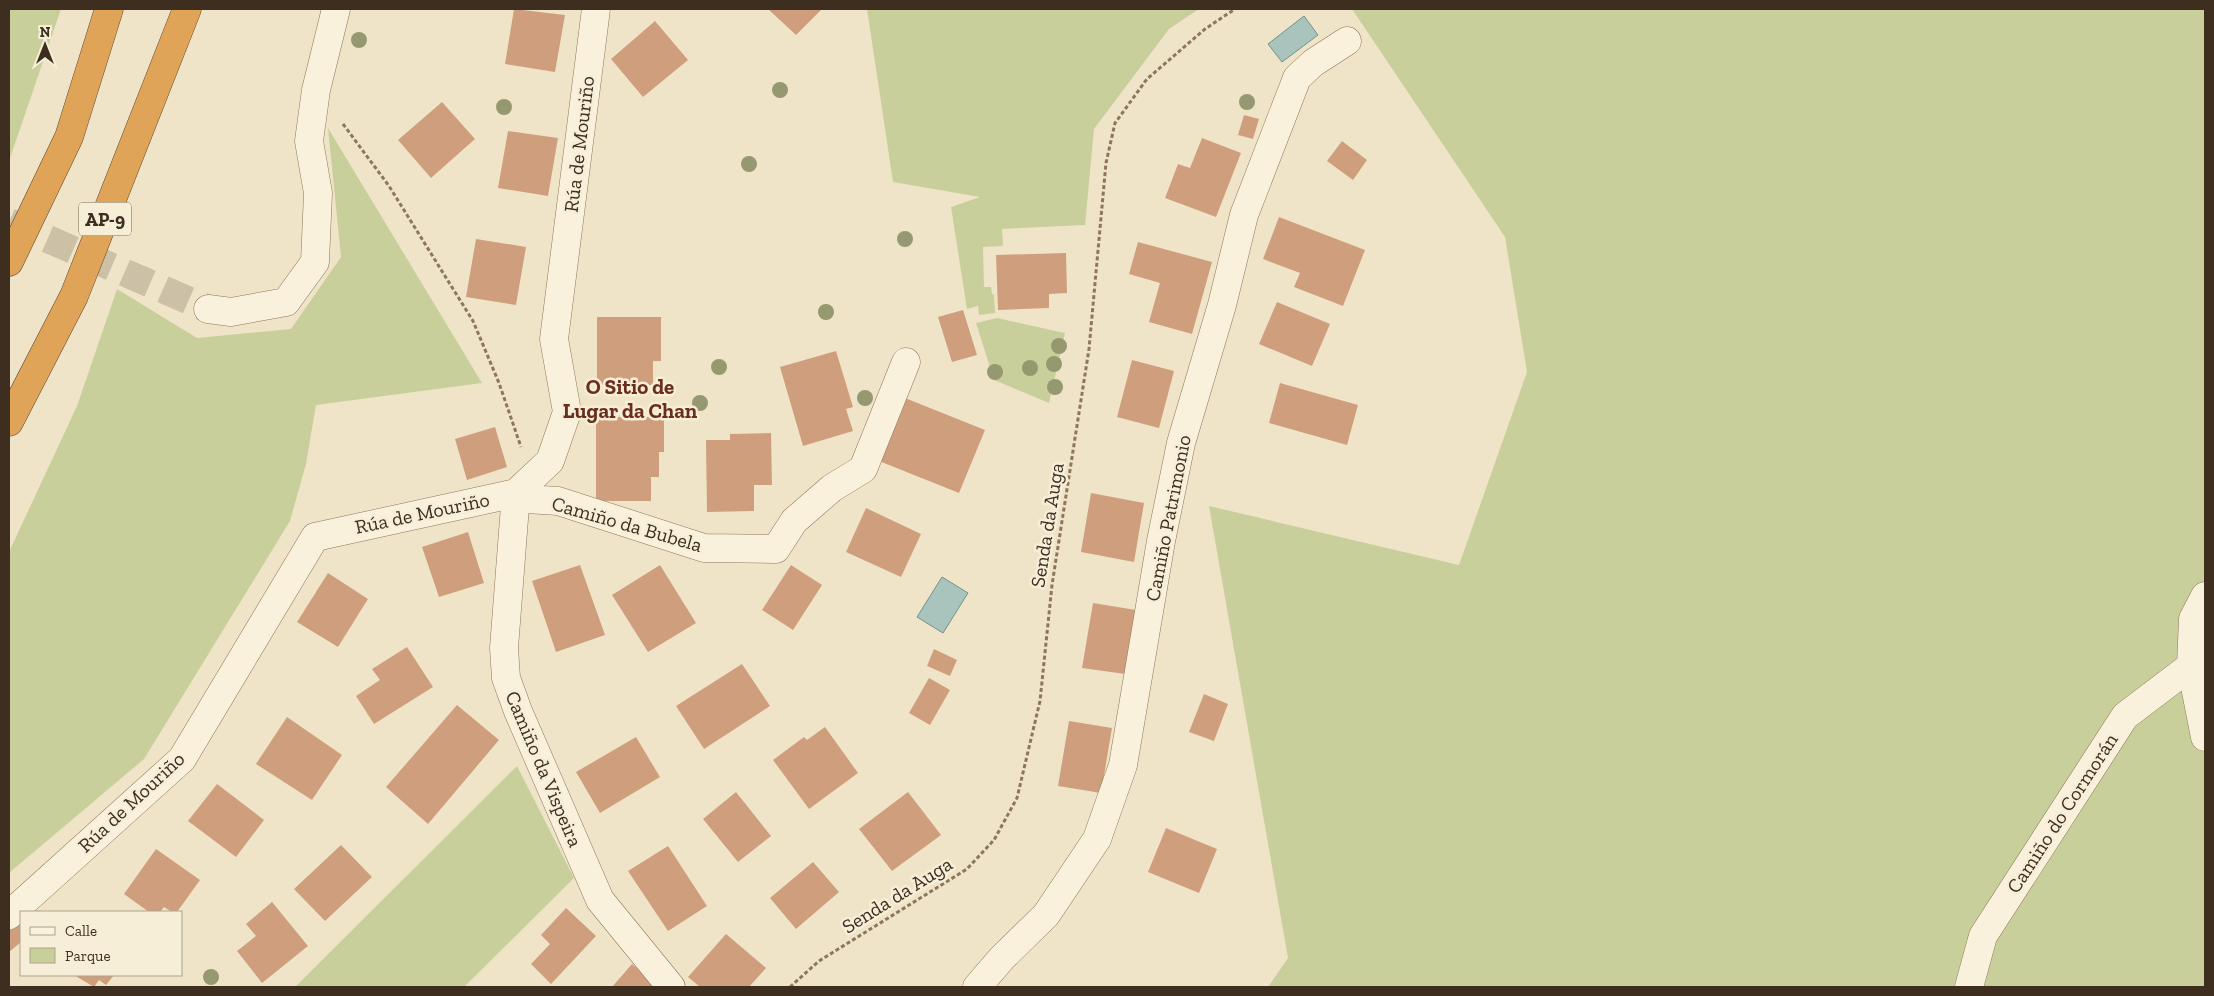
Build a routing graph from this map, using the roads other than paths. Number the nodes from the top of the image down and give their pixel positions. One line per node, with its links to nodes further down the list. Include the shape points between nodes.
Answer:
1 (109, 9): 6 (highway, via 69,137)
2 (187, 9): 9 (highway, AP-9, via 74,296)
3 (336, 9): 7 (street, via 316,90 309,141 318,193 315,262 286,302 231,312)
4 (596, 9): 10 (street, Rúa de Mouriño, via 554,339 567,412 550,461)
5 (1347, 41): 16 (street, Camiño Patrimonio, via 1313,63 1298,78 1244,215 1222,305 1181,443 1123,765 1097,839 1046,915)
6 (9, 262)
7 (208, 309)
8 (906, 362): 10 (street, Camiño da Bubela, via 862,469 832,488 794,521 776,549 704,548 558,501 526,499)
9 (9, 422)
10 (516, 493): 14 (street, Rúa de Mouriño, via 315,537 182,759); 15 (street, Camiño da Vispeira, via 504,648 506,678 600,900)
11 (2205, 596): 12 (street, via 2194,619)
12 (2191, 666): 13 (street); 17 (street, Camiño do Cormorán, via 2125,716 1983,936)
13 (2205, 737)
14 (9, 915)
15 (671, 987)
16 (977, 987)
17 (1969, 987)

